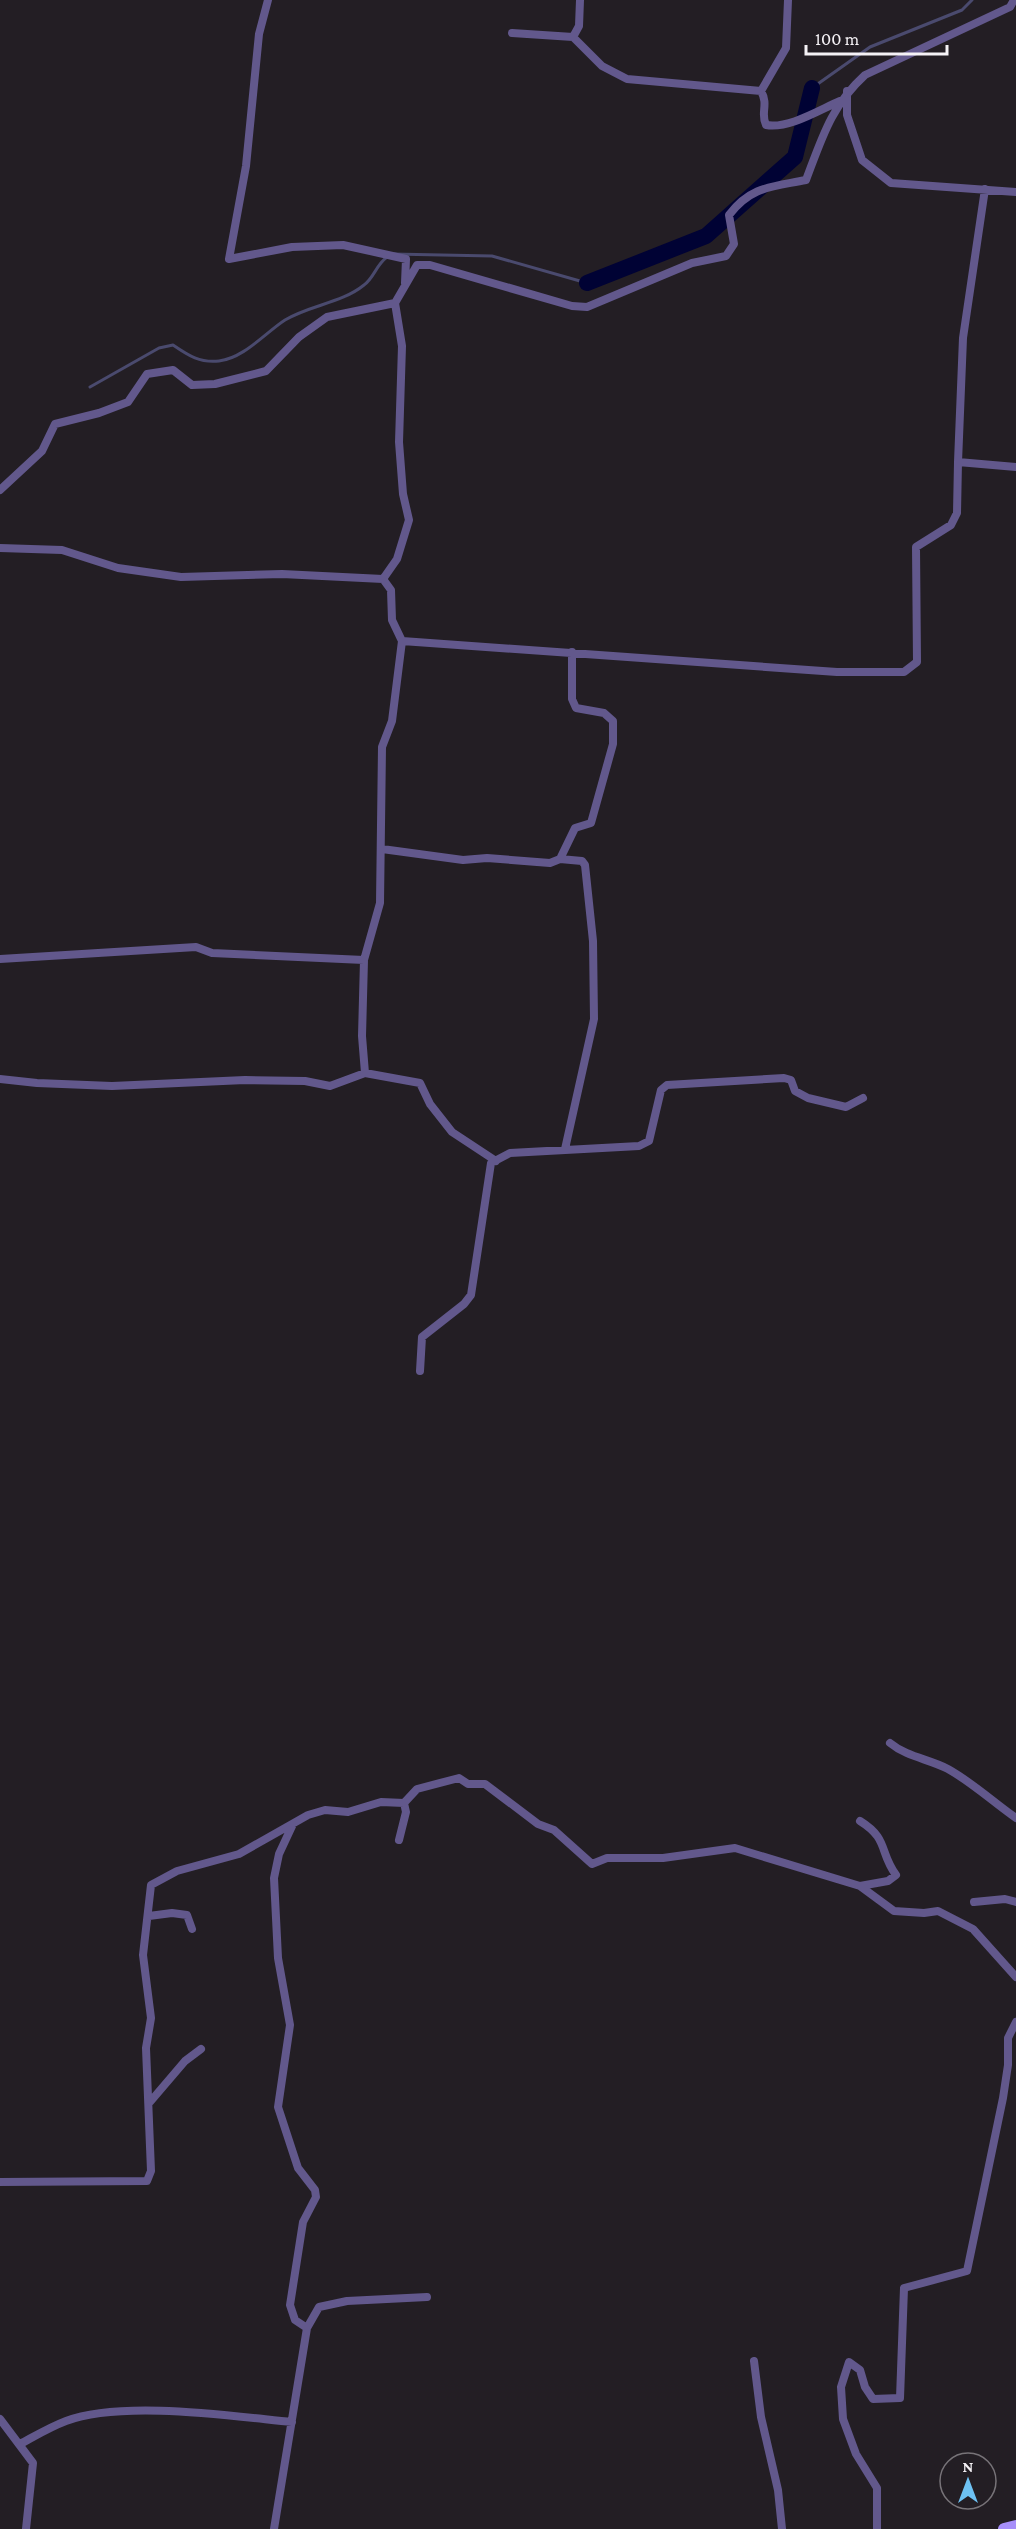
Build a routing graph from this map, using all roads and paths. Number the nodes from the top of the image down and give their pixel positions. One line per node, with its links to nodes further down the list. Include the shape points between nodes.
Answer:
1 (268, 0): 12 (street, via 259,34 246,166 230,259 292,247 343,245 406,259)
2 (580, 0): 6 (street, via 579,26)
3 (788, 0): 7 (street, via 786,48)
4 (1013, 6): 8 (street, via 865,75)
5 (512, 33): 6 (street)
6 (573, 37): 7 (street, via 602,66 627,79)
7 (761, 91): 9 (street, via 767,100 766,125 774,126)
8 (847, 91): 9 (street); 10 (street, via 848,115 862,160 891,183)
9 (840, 101): 12 (street, via 806,180 742,197 729,215 734,244 726,256 692,263 587,307 430,265 417,265)
10 (986, 189): 11 (street); 14 (street, via 963,338)
11 (1016, 192)
12 (405, 285): 13 (street)
13 (395, 303): 16 (street, via 327,317 299,337 266,371 192,386 173,370 147,374 128,402 55,424 42,451); 18 (street, via 402,346 399,442 409,520 397,559)
14 (958, 462): 15 (street); 20 (street, via 957,513 951,525 916,547 917,662 904,672 837,672)
15 (1016, 467)
16 (0, 490)
17 (0, 548): 18 (street, via 62,550 118,568 182,577 282,574)
18 (382, 579): 19 (street, via 391,590 392,620)
19 (402, 641): 20 (street); 21 (street, via 392,721 382,747)
20 (572, 652): 22 (street, via 572,699 576,708 604,713 613,722 613,744 591,824 575,828)
21 (381, 849): 22 (street, via 463,860 550,863); 24 (street, via 380,903)
22 (560, 859): 28 (street, via 582,861 585,865 593,941 594,1019)
23 (0, 959): 24 (street, via 196,946 212,953)
24 (364, 960): 25 (street)
25 (365, 1073): 26 (street, via 330,1086 305,1080 112,1086); 29 (street, via 420,1083 430,1104 452,1132)
26 (0, 1078)
27 (863, 1098): 28 (street, via 846,1107 808,1098 784,1078 667,1085 661,1090 649,1141 639,1146)
28 (565, 1149): 29 (street, via 510,1153)
29 (496, 1161): 30 (street, via 492,1163 471,1295 422,1337)
30 (420, 1371)
31 (890, 1743): 33 (street, via 902,1753 928,1759 971,1783)
32 (404, 1803): 35 (street, via 381,1802 348,1812 325,1810); 36 (street, via 406,1812); 37 (street, via 417,1789 459,1778 468,1784 485,1784 538,1824 554,1830 592,1864 607,1858 663,1858 735,1848)
33 (1016, 1818)
34 (860, 1821): 37 (street, via 875,1831 896,1875 888,1881)
35 (294, 1822): 40 (street, via 239,1854 177,1870 151,1885); 48 (street, via 279,1854 274,1878 278,1958 290,2025 278,2107 298,2168 316,2197 303,2222 290,2305 296,2320)
36 (399, 1840)
37 (860, 1886): 42 (street, via 894,1911 938,1911 973,1929)
38 (974, 1902): 39 (street)
39 (1016, 1902)
40 (149, 1916): 41 (street, via 187,1915); 45 (street, via 143,1955 151,2018 146,2048)
41 (192, 1929)
42 (1016, 1977)
43 (1016, 2022): 57 (street, via 1008,2038 1003,2098 967,2271 904,2288 900,2398 873,2399 860,2370 849,2362 841,2387 843,2419 856,2454 877,2488)
44 (201, 2049): 45 (street, via 185,2061)
45 (150, 2102): 46 (street, via 151,2171 147,2181)
46 (0, 2182)
47 (427, 2297): 48 (street, via 347,2301 319,2307)
48 (307, 2328): 51 (street)
49 (754, 2361): 56 (street)
50 (0, 2420): 52 (street)
51 (292, 2422): 52 (street, via 180,2412 105,2413 67,2421); 55 (street)
52 (20, 2444): 54 (street, via 33,2463)
53 (1016, 2526): 58 (main road)
54 (26, 2529)
55 (274, 2529)
56 (782, 2529)
57 (877, 2529)
58 (1004, 2529)

